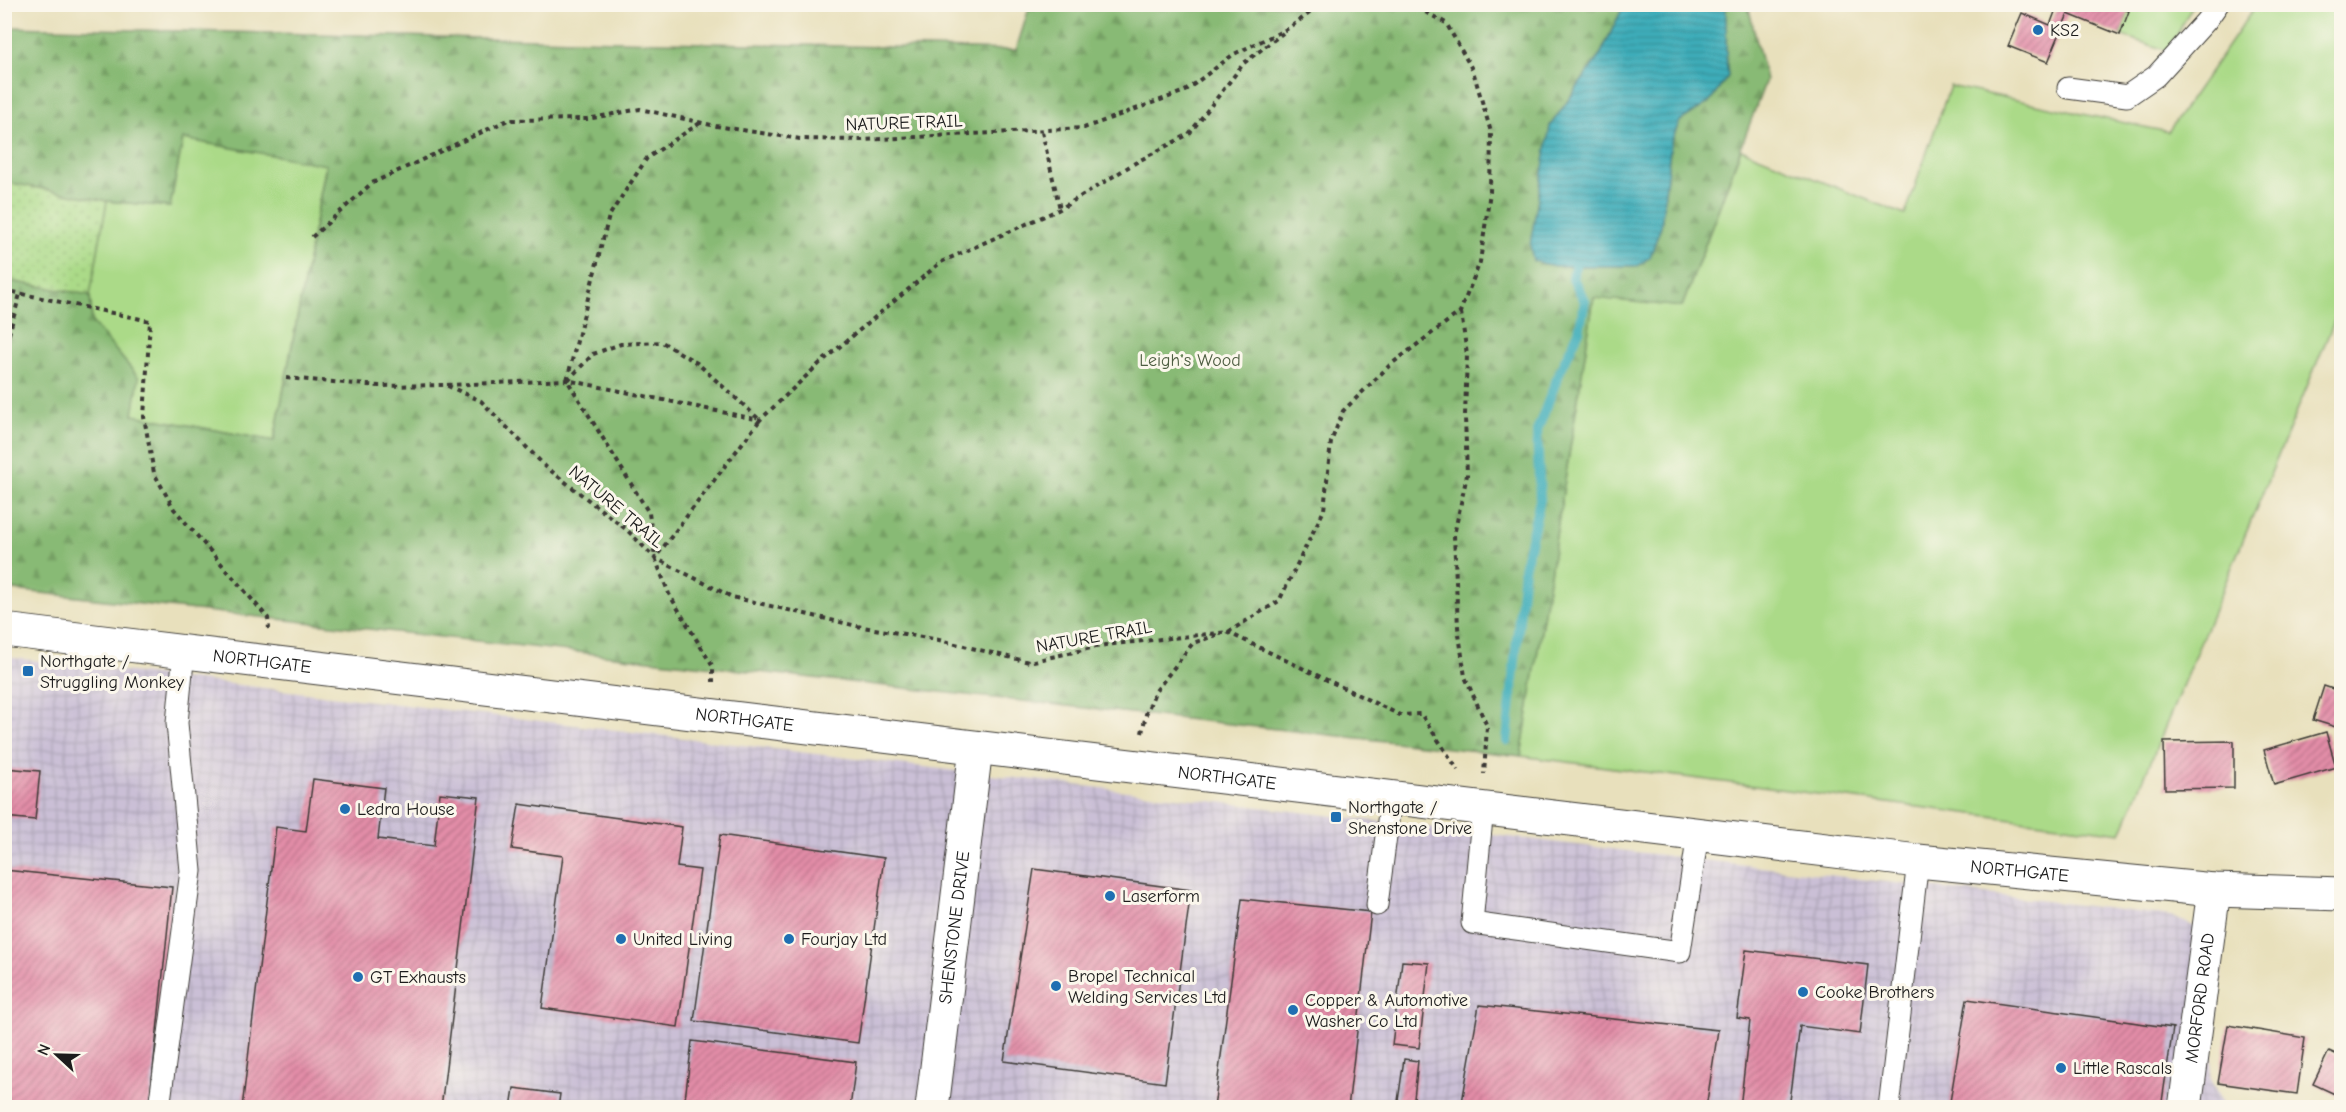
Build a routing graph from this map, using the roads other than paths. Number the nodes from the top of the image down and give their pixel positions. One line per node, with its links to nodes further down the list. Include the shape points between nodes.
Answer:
1 (2218, 4): 2 (lane, via 2156,76 2127,96)
2 (2068, 88)
3 (4, 630): 4 (main road, NORTHGATE)
4 (184, 651): 5 (main road, NORTHGATE); 13 (lane, via 177,723 191,871)
5 (976, 748): 6 (main road, NORTHGATE); 14 (main road, SHENSTONE DRIVE)
6 (1391, 798): 7 (main road, NORTHGATE); 12 (lane)
7 (1483, 808): 8 (main road, NORTHGATE); 8 (lane, via 1472,923 1680,952)
8 (1698, 834): 9 (main road, NORTHGATE)
9 (1918, 861): 10 (main road, NORTHGATE); 15 (lane)
10 (2214, 890): 11 (main road, NORTHGATE); 16 (main road, MORFORD ROAD)
11 (2342, 894)
12 (1377, 905)
13 (159, 1107)
14 (932, 1107)
15 (1888, 1107)
16 (2186, 1107)

